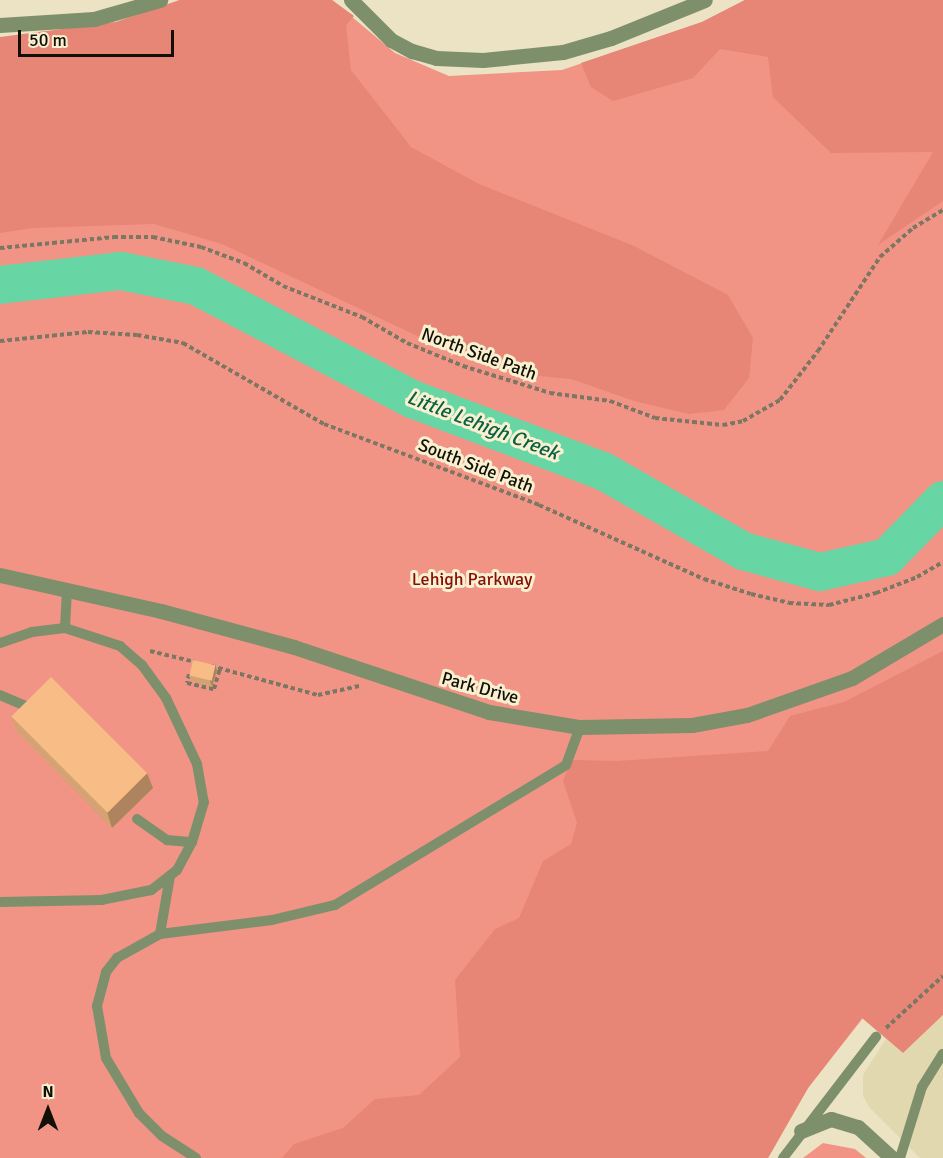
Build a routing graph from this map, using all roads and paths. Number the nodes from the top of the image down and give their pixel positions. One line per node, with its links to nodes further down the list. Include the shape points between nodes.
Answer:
1 (160, 0): 4 (street, via 94,19)
2 (351, 0): 3 (street, via 391,40 412,51 436,58 483,60 563,52 621,34)
3 (705, 0)
4 (0, 25)
5 (943, 210): 6 (path, North Side Path, via 905,234 880,256 818,351 780,400 743,421 723,425 655,418 610,401 550,393 463,366 407,343 362,317 283,286 244,263 201,247 153,237 114,237)
6 (0, 248)
7 (0, 341): 8 (path, South Side Path, via 88,333 137,334 183,343 324,424 539,505 704,579 760,596 829,605 886,589)
8 (943, 562)
9 (0, 575): 10 (street, Park Drive)
10 (67, 590): 12 (lane); 17 (street, Park Drive, via 250,635)
11 (943, 624): 20 (street, Park Drive, via 852,678 768,708 692,724)
12 (65, 628): 13 (lane, via 32,632); 14 (lane, via 97,635)
13 (0, 643)
14 (129, 653): 15 (path, via 150,651); 22 (lane, via 166,698 197,764 204,802)
15 (193, 662): 16 (path); 16 (path, via 187,683 214,689)
16 (220, 668): 17 (path, via 318,695 355,689)
17 (367, 672): 20 (street, Park Drive, via 489,712)
18 (0, 695): 19 (lane)
19 (31, 708)
20 (580, 727): 25 (lane, via 566,765 335,905 272,920)
21 (136, 819): 22 (lane, via 167,840)
22 (192, 842): 23 (lane)
23 (170, 876): 24 (lane, via 151,890 102,900); 25 (lane)
24 (0, 902)
25 (160, 934): 30 (lane, via 117,958 106,972 97,1006 101,1041 113,1075 139,1113 162,1136)
26 (943, 976): 27 (path)
27 (876, 1037): 29 (lane)
28 (943, 1054): 33 (lane, via 922,1087)
29 (801, 1131): 31 (lane); 32 (street, via 831,1119 858,1127)
30 (195, 1158)
31 (783, 1158)
32 (892, 1158)
33 (900, 1158)

